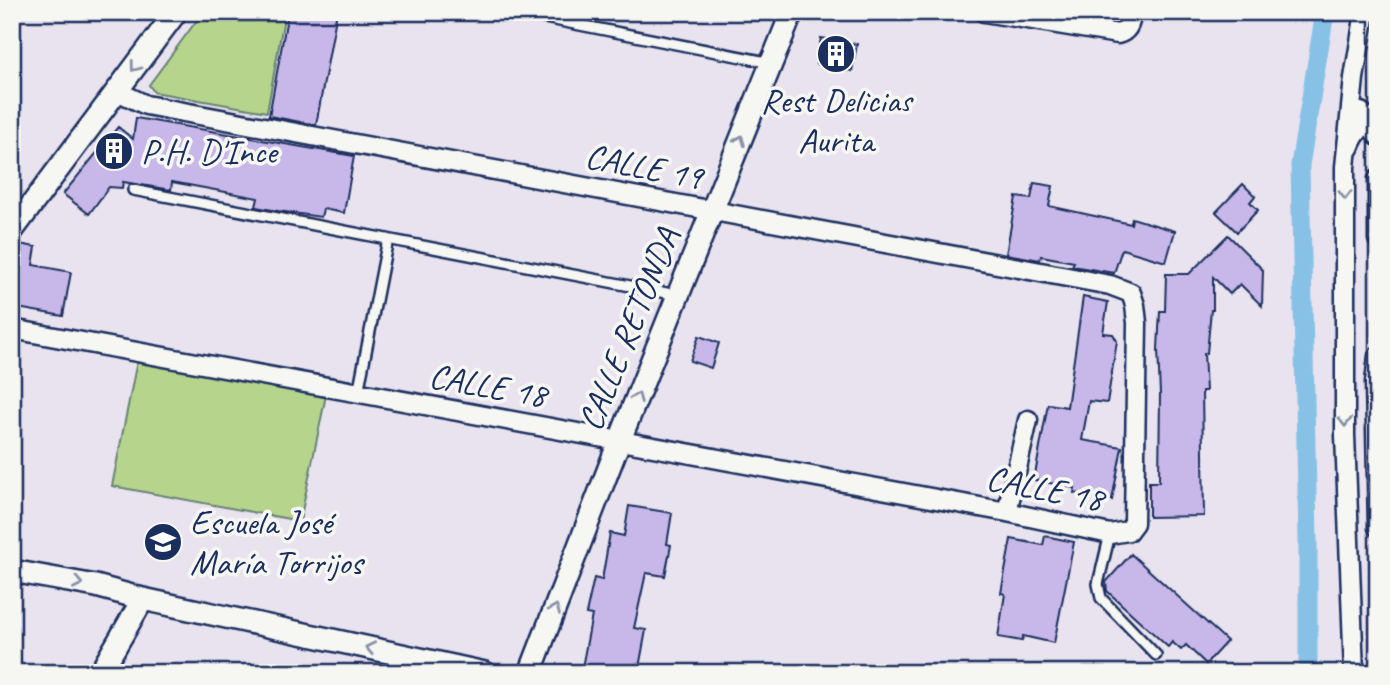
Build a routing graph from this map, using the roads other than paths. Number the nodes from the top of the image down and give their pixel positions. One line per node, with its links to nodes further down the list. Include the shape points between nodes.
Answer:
1 (176, 12): 9 (street, one-way to 9)
2 (514, 12): 7 (lane)
3 (792, 12): 7 (street, CALLE RETONDA)
4 (984, 12): 5 (street, via 1111,34 1125,32)
5 (1131, 12)
6 (1364, 12): 8 (street)
7 (772, 63): 15 (street, CALLE RETONDA, one-way to 7)
8 (1354, 78): 10 (street, via 1357,100); 12 (street)
9 (117, 90): 15 (street, CALLE 19, via 146,105); 16 (street)
10 (1372, 117): 11 (street); 12 (street, via 1351,142)
11 (1378, 136)
12 (1345, 167): 34 (street, one-way to 34, via 1345,435)
13 (1378, 179): 18 (street)
14 (133, 190): 17 (lane)
15 (711, 211): 19 (street, CALLE RETONDA); 27 (street, CALLE 19, via 1110,285 1131,293 1137,323 1133,523 1128,531)
16 (12, 231)
17 (388, 239): 19 (lane); 22 (lane)
18 (1378, 239)
19 (678, 295): 24 (street, CALLE RETONDA, one-way to 19)
20 (12, 329): 22 (street, CALLE 18)
21 (1378, 356): 26 (street)
22 (358, 393): 24 (street, CALLE 18)
23 (1028, 420): 25 (street)
24 (619, 442): 25 (street, CALLE 18); 33 (street, CALLE RETONDA, one-way to 24)
25 (1007, 512): 27 (street, CALLE 18)
26 (1378, 527)
27 (1113, 534): 30 (lane, via 1098,584 1101,598)
28 (12, 571): 29 (street, one-way to 29)
29 (143, 599): 31 (street); 32 (street, one-way to 29)
30 (1156, 655)
31 (100, 673)
32 (485, 673)
33 (530, 673)
34 (1354, 673)

